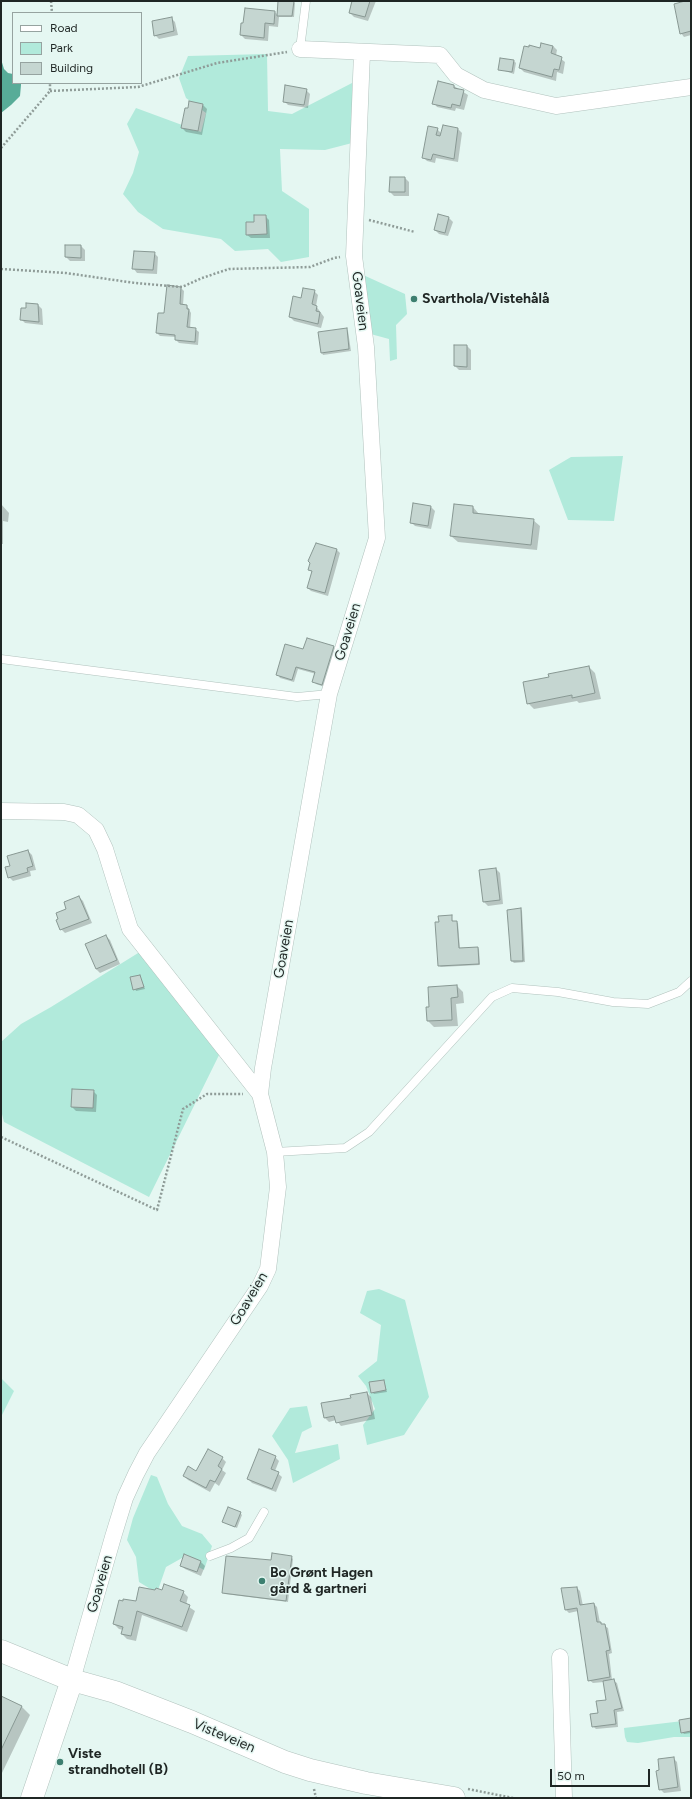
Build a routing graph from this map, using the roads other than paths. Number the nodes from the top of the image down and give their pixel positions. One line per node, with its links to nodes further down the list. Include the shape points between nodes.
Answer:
1 (306, 1): 2 (lane)
2 (300, 49): 3 (street)
3 (362, 53): 4 (street, via 440,55 456,75 484,90 556,106); 6 (street, Goaveien, via 354,256 369,347 377,538)
4 (691, 87)
5 (1, 659): 6 (lane, via 297,697)
6 (329, 694): 9 (street, Goaveien)
7 (1, 811): 9 (street, via 64,812 78,815 96,830 130,929)
8 (691, 981): 10 (lane, via 679,992 648,1004 613,1002 558,992 512,988 492,996 369,1132 345,1148)
9 (260, 1094): 10 (street, Goaveien)
10 (275, 1152): 15 (street, Goaveien, via 278,1187 268,1269 260,1286 147,1453 136,1474 125,1498)
11 (264, 1512): 12 (lane, via 249,1538)
12 (210, 1556)
13 (1, 1651): 15 (main road, Visteveien)
14 (560, 1657): 18 (street)
15 (72, 1680): 16 (main road, Visteveien, via 115,1692 310,1770 366,1783); 17 (main road, Goaveien)
16 (459, 1793)
17 (32, 1798)
18 (564, 1798)

